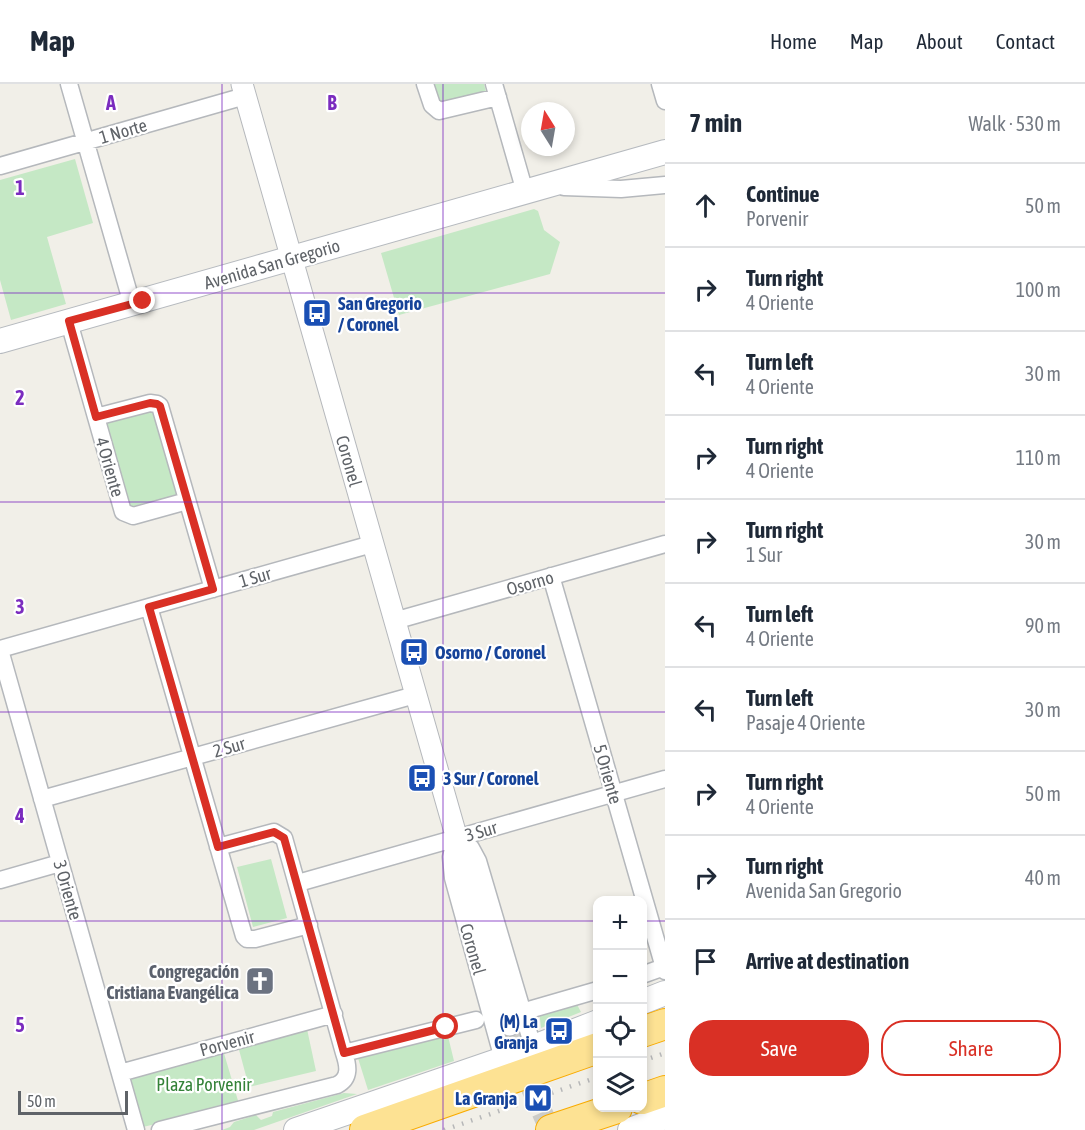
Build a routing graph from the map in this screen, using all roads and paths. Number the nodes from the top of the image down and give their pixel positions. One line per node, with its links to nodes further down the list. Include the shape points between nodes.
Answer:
1 (69, 84): 7 (street)
2 (425, 84): 5 (street, via 432,105 439,111)
3 (660, 84): 6 (street)
4 (244, 90): 7 (street, 1 Norte); 13 (street, Coronel)
5 (496, 90): 12 (street)
6 (665, 100)
7 (85, 142): 9 (street, 1 Norte); 14 (street)
8 (665, 152): 10 (main road, Avenida San Gregorio)
9 (0, 166)
10 (619, 177): 11 (street, Avenida San Gregorio); 12 (main road, Avenida San Gregorio)
11 (665, 185)
12 (535, 189): 13 (main road, Avenida San Gregorio)
13 (291, 258): 14 (main road, Avenida San Gregorio); 19 (street, Coronel)
14 (132, 304): 15 (main road, Avenida San Gregorio)
15 (69, 321): 16 (main road, Avenida San Gregorio); 17 (street, 4 Oriente)
16 (1, 336)
17 (96, 417): 18 (street, via 157,404); 18 (street, 4 Oriente, via 123,512 133,516)
18 (187, 501): 22 (street)
19 (372, 544): 22 (street, 1 Sur); 24 (street, Coronel)
20 (665, 544): 21 (street, Osorno)
21 (552, 576): 24 (street, Osorno); 31 (street, 5 Oriente)
22 (213, 589): 23 (street, 1 Sur)
23 (149, 607): 25 (street, 1 Sur); 29 (street)
24 (394, 621): 26 (street, Coronel)
25 (0, 650): 27 (street, 3 Oriente)
26 (415, 695): 29 (street, 2 Sur); 33 (street, Coronel)
27 (17, 710): 28 (street); 32 (street, 3 Oriente)
28 (0, 714)
29 (192, 757): 32 (street, 2 Sur); 34 (street)
30 (665, 779): 31 (street, 3 Sur)
31 (614, 794): 33 (street, 3 Sur); 39 (street, 5 Oriente)
32 (42, 799): 35 (street, 3 Oriente)
33 (456, 838): 37 (street, 3 Sur); 46 (street, Coronel); 54 (street, Coronel, via 451,857 453,878)
34 (218, 847): 37 (street, via 268,833 279,834 286,842); 38 (street, via 247,939)
35 (60, 863): 36 (street); 55 (street, 3 Oriente)
36 (0, 880)
37 (298, 883): 38 (street)
38 (309, 925): 45 (street)
39 (661, 946): 40 (street, 5 Oriente)
40 (664, 969): 41 (street)
41 (647, 974)
42 (593, 991): 46 (street)
43 (665, 993): 44 (main road)
44 (647, 1000)
45 (334, 1014): 53 (street); 55 (street, Porvenir)
46 (516, 1019): 51 (street, Coronel)
47 (476, 1020): 53 (street)
48 (593, 1024): 51 (main road)
49 (665, 1024): 50 (highway)
50 (647, 1030)
51 (533, 1047): 54 (main road)
52 (593, 1049): 63 (highway)
53 (344, 1053): 61 (street, via 348,1066 345,1078 337,1085)
54 (503, 1059): 62 (main road)
55 (120, 1073): 60 (street, 3 Oriente)
56 (665, 1091): 57 (highway)
57 (647, 1097)
58 (603, 1112): 64 (highway)
59 (665, 1118): 65 (main road)
60 (136, 1130)
61 (160, 1130)
62 (296, 1130)
63 (365, 1130)
64 (551, 1130)
65 (630, 1130)

